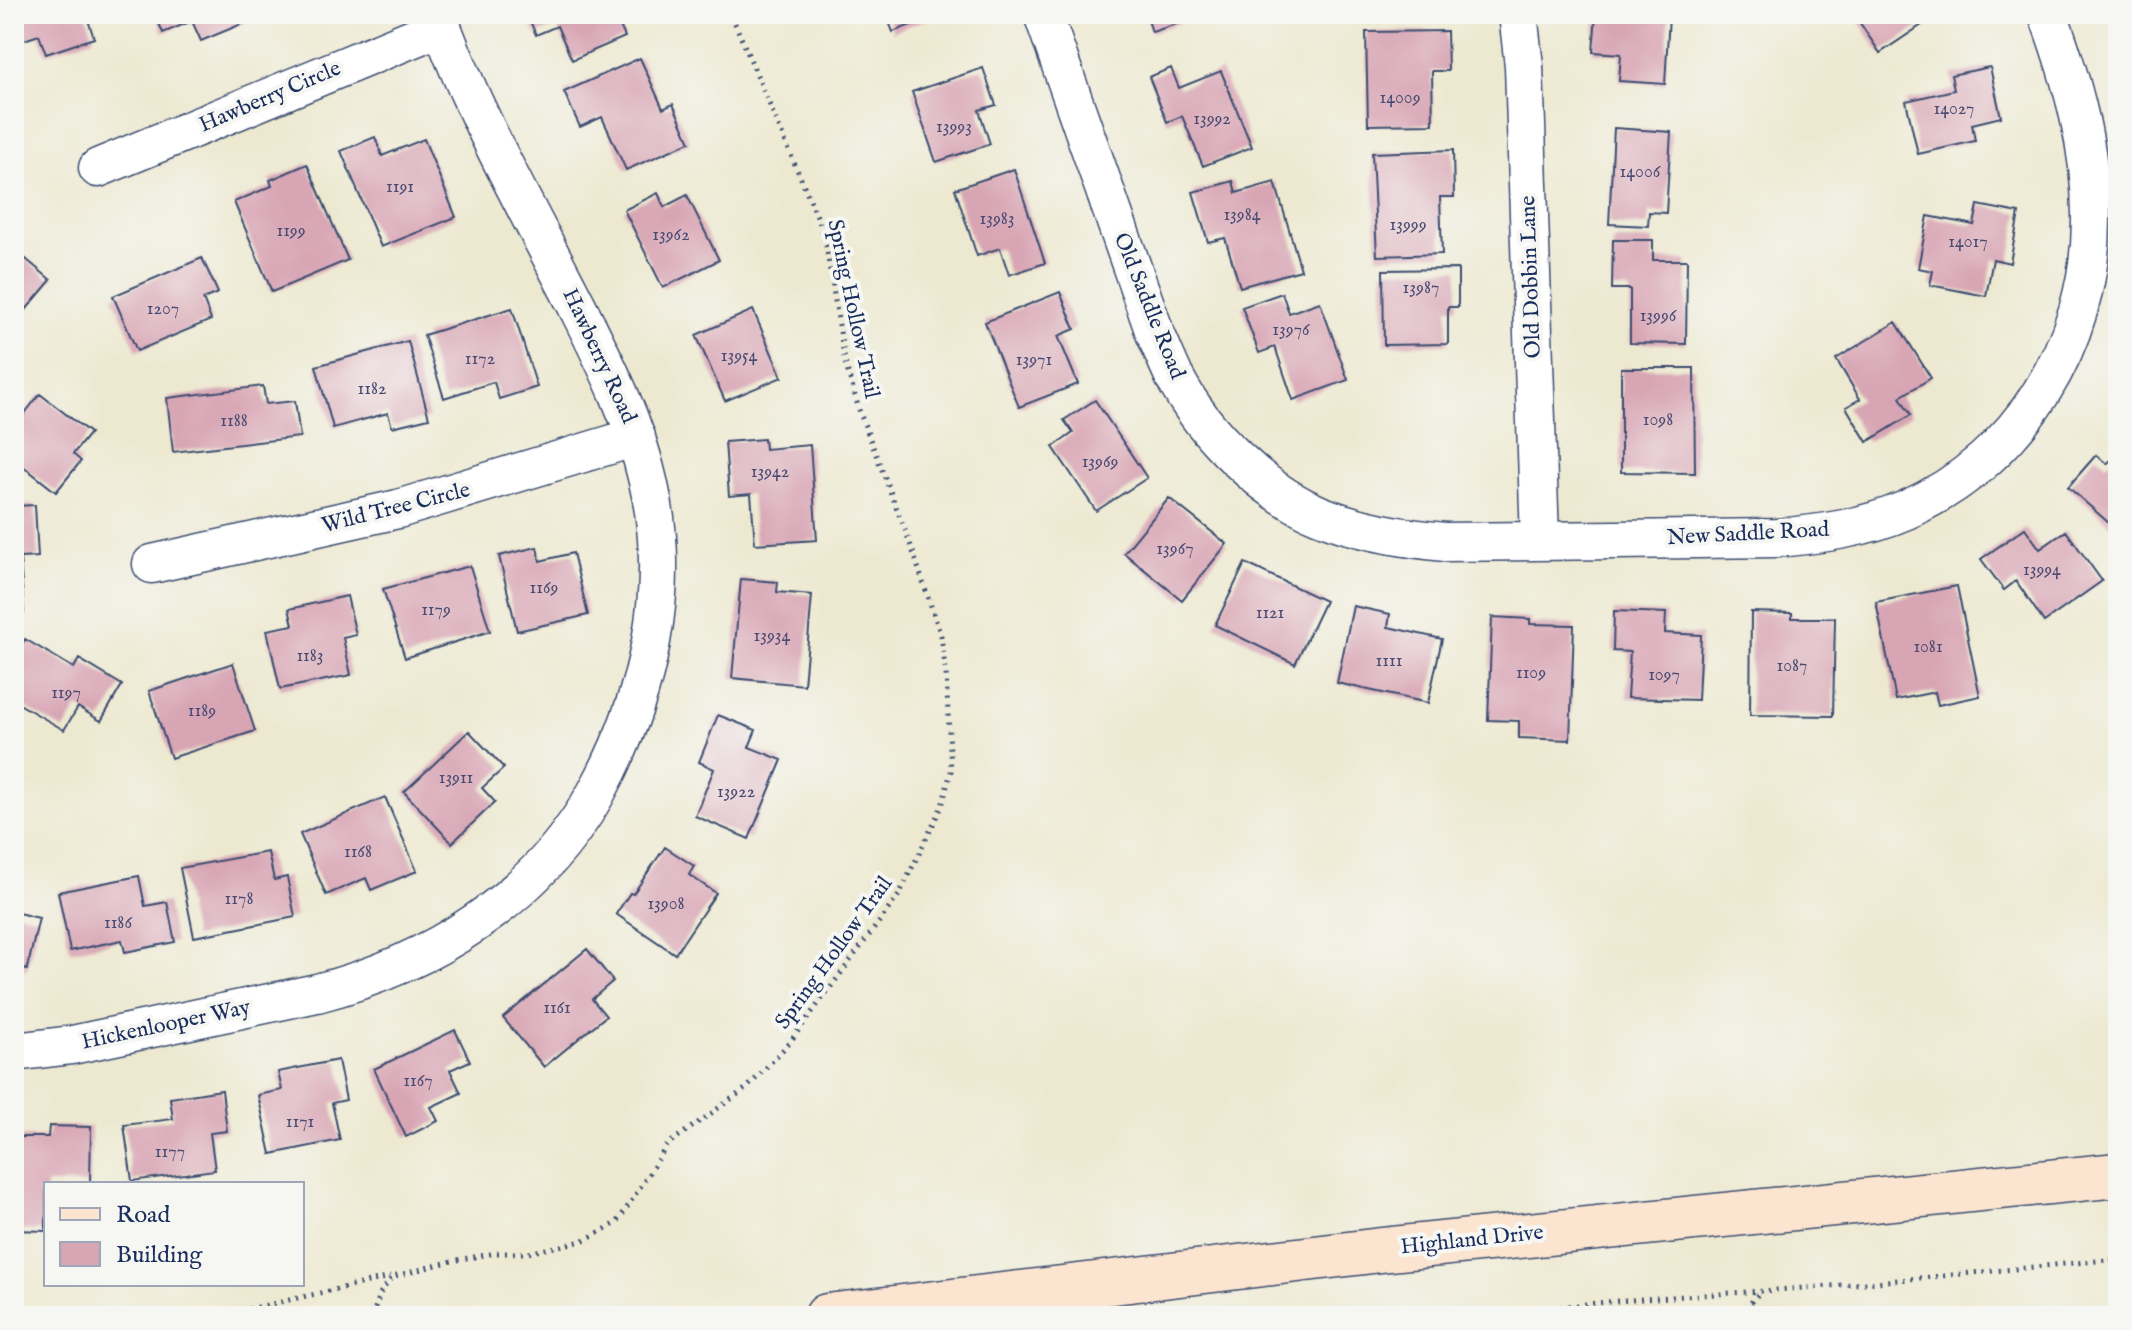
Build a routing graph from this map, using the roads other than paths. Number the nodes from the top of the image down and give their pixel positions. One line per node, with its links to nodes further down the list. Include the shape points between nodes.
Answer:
1 (1043, 14): 7 (street, Old Saddle Road, via 1155,333 1176,380 1239,461 1316,514 1358,528 1445,542)
2 (1518, 14): 7 (street, Old Dobbin Lane)
3 (2048, 14): 7 (street, New Saddle Road, via 2066,62 2088,168 2087,271 2059,363 2009,436 1944,490 1865,525 1777,538)
4 (439, 20): 5 (street, Hawberry Circle); 6 (street, Hawberry Road)
5 (98, 168)
6 (636, 437): 8 (street, Wild Tree Circle, via 398,509); 9 (street, Hawberry Road, via 655,527 655,610 639,692 595,795 540,868 484,917 420,957)
7 (1540, 540)
8 (152, 564)
9 (317, 993): 10 (street, Hickenlooper Way, via 72,1045)
10 (14, 1052)
11 (2118, 1175): 12 (main road, Highland Drive, via 1397,1248)
12 (827, 1316)

